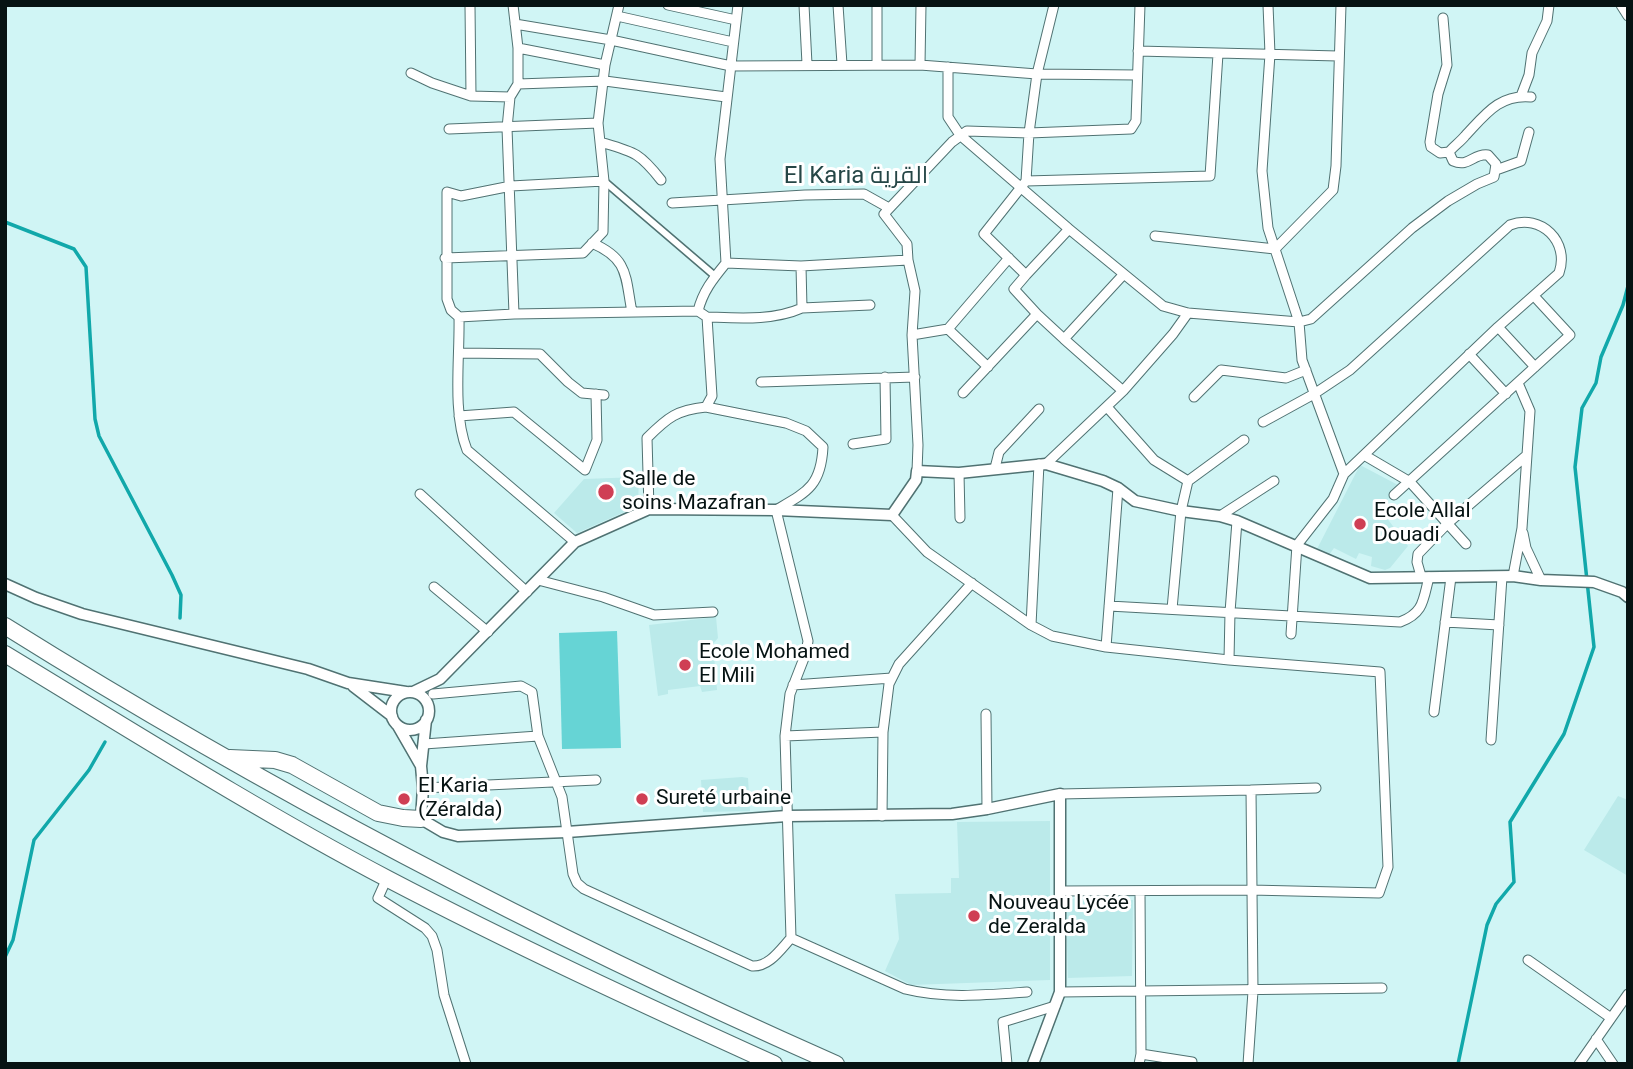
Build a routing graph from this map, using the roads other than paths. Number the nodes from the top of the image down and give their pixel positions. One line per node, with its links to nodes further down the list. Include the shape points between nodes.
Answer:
1 (470, 5): 40 (street)
2 (513, 5): 20 (street)
3 (619, 5): 16 (street)
4 (668, 5): 19 (street)
5 (738, 5): 19 (street)
6 (804, 5): 28 (street)
7 (838, 5): 29 (street)
8 (877, 5): 30 (street)
9 (921, 5): 32 (street)
10 (1054, 5): 36 (street)
11 (1140, 5): 24 (street)
12 (1268, 5): 26 (street)
13 (1341, 5): 27 (street)
14 (1549, 5): 50 (street, via 1532,53 1526,97 1509,97 1495,105)
15 (1621, 5): 17 (street)
16 (617, 16): 21 (street); 22 (street)
17 (1628, 16)
18 (1443, 18): 50 (street, via 1447,65 1430,142 1437,152)
19 (736, 20): 22 (street)
20 (515, 24): 21 (street); 23 (street)
21 (611, 40): 31 (street); 33 (street)
22 (733, 42): 33 (street)
23 (518, 48): 31 (street); 39 (street)
24 (1138, 51): 25 (street); 37 (street)
25 (1218, 54): 26 (street); 54 (street, via 1210,176)
26 (1270, 54): 27 (street); 63 (street, via 1262,171)
27 (1338, 56): 63 (street, via 1333,190)
28 (807, 64): 29 (street); 33 (street)
29 (842, 64): 30 (street)
30 (877, 64): 32 (street)
31 (605, 65): 38 (street)
32 (920, 65): 34 (street)
33 (730, 66): 42 (street)
34 (948, 67): 36 (street); 48 (street, via 947,117)
35 (411, 73): 40 (street)
36 (1037, 74): 37 (street); 47 (street)
37 (1138, 75): 47 (street, via 1136,121 1131,129)
38 (605, 81): 39 (street); 42 (street); 43 (street)
39 (518, 84): 41 (street)
40 (471, 96): 41 (street)
41 (510, 97): 44 (street)
42 (726, 97): 56 (street, via 720,159)
43 (598, 123): 44 (street); 49 (street)
44 (507, 128): 45 (street); 55 (street)
45 (449, 129)
46 (1529, 132): 51 (street, via 1521,161)
47 (1029, 133): 48 (street, via 967,131); 54 (street)
48 (960, 135): 54 (street); 58 (street)
49 (600, 142): 52 (street, via 633,151); 53 (street)
50 (1449, 152): 51 (street, via 1453,161 1462,164 1488,155)
51 (1496, 170): 83 (street, via 1490,180 1448,201 1412,228 1311,319)
52 (661, 180)
53 (604, 181): 55 (street); 60 (street); 73 (street)
54 (1024, 185): 59 (street); 67 (street, via 984,234)
55 (511, 186): 65 (street); 66 (street, via 461,196 447,192)
56 (722, 200): 57 (street); 58 (street, via 864,194); 69 (street)
57 (672, 203)
58 (889, 208): 68 (street, via 884,214 907,244)
59 (1069, 229): 71 (street); 72 (street)
60 (603, 232): 62 (street); 64 (street)
61 (1155, 236): 63 (street)
62 (592, 243): 64 (street); 65 (street, via 583,253)
63 (1275, 249): 83 (street)
64 (608, 250): 77 (street, via 620,260)
65 (513, 256): 66 (street); 79 (street)
66 (445, 258): 82 (street, via 447,299)
67 (1009, 258): 71 (street); 85 (street)
68 (908, 260): 70 (street); 86 (street, via 915,292)
69 (726, 263): 70 (street); 73 (street)
70 (801, 266): 76 (street)
71 (1026, 275): 81 (street, via 1014,289)
72 (1123, 275): 78 (street, via 1163,306); 87 (street)
73 (715, 276): 80 (street, via 702,295)
74 (1534, 296): 84 (street); 91 (street, via 1570,335); 99 (street, via 1559,274 1562,250 1540,225 1520,221 1510,225 1350,370)
75 (870, 305): 76 (street)
76 (802, 308): 80 (street, via 789,315 742,318)
77 (632, 312): 79 (street); 80 (street)
78 (1188, 313): 83 (street); 97 (street)
79 (514, 314): 82 (street)
80 (702, 314): 102 (street, via 712,396)
81 (1037, 314): 87 (street); 90 (street)
82 (459, 317): 88 (street)
83 (1299, 322): 92 (street)
84 (1498, 327): 89 (street); 91 (street)
85 (948, 328): 86 (street); 90 (street)
86 (912, 335): 94 (street)
87 (1064, 339): 97 (street)
88 (459, 353): 105 (street); 105 (street, via 540,354 582,393 600,395 597,440 585,470 514,412)
89 (1469, 354): 100 (street); 109 (street)
90 (988, 367): 98 (street)
91 (1535, 367): 96 (street)
92 (1306, 370): 99 (street); 101 (street, via 1286,379 1222,370)
93 (885, 377): 94 (street); 95 (street); 108 (street, via 886,439)
94 (915, 377): 113 (street)
95 (761, 382)
96 (1518, 383): 100 (street); 110 (street, via 1530,411)
97 (1123, 391): 103 (street)
98 (963, 393)
99 (1314, 394): 106 (street); 115 (street)
100 (1506, 394): 118 (street)
101 (1194, 397)
102 (706, 407): 122 (street, via 684,410 647,438); 123 (street, via 786,424 806,431 823,447 815,484)
103 (1107, 407): 111 (street); 116 (street, via 1154,460)
104 (1039, 409): 112 (street, via 999,452)
105 (459, 416): 131 (street, via 467,450)
106 (1263, 422)
107 (1244, 440): 116 (street)
108 (853, 444)
109 (1364, 455): 115 (street); 118 (street)
110 (1527, 455): 129 (street); 130 (street)
111 (1042, 464): 112 (street); 119 (street); 150 (street)
112 (995, 468): 114 (street)
113 (917, 471): 114 (street); 125 (street, via 916,480)
114 (959, 473): 127 (street)
115 (1344, 474): 133 (street, via 1334,499)
116 (1188, 481): 124 (street)
117 (1274, 481): 126 (street)
118 (1410, 482): 121 (street); 129 (street)
119 (1118, 488): 124 (street, via 1135,500); 144 (street)
120 (419, 494): 142 (street)
121 (1394, 495)
122 (649, 509): 123 (street); 131 (street)
123 (776, 510): 125 (street); 161 (street, via 808,641)
124 (1181, 511): 126 (street); 145 (street)
125 (891, 514): 139 (street, via 928,552)
126 (1220, 516): 128 (street)
127 (960, 518)
128 (1237, 521): 133 (street); 147 (street)
129 (1448, 523): 132 (street); 135 (street, via 1418,554)
130 (1522, 528): 134 (street); 138 (street)
131 (575, 542): 137 (street)
132 (1466, 544)
133 (1297, 545): 135 (street, via 1370,578); 148 (street)
134 (1507, 576): 136 (street); 138 (street); 151 (street)
135 (1425, 577): 136 (street); 148 (street, via 1421,608 1400,622)
136 (1451, 577): 149 (street)
137 (538, 580): 142 (street); 146 (street, via 654,615)
138 (1541, 580): 143 (street, via 1594,582)
139 (972, 583): 150 (street); 158 (street, via 899,664)
140 (5, 584): 160 (street, via 82,614)
141 (434, 587): 153 (street)
142 (527, 592): 153 (street)
143 (1628, 597)
144 (1109, 606): 145 (street); 155 (street)
145 (1172, 609): 147 (street)
146 (713, 612)
147 (1230, 612): 148 (street); 157 (street)
148 (1292, 616): 154 (street)
149 (1445, 622): 151 (street); 165 (street)
150 (1031, 625): 155 (street, via 1052,636)
151 (1499, 625): 172 (street)
152 (5, 626): 174 (highway)
153 (488, 632): 159 (street)
154 (1291, 634)
155 (1106, 647): 157 (street)
156 (5, 654): 187 (highway)
157 (1229, 660): 188 (street, via 1380,672 1388,867 1379,893)
158 (892, 678): 161 (street); 169 (street)
159 (440, 679): 162 (street); 163 (street)
160 (348, 682): 162 (street); 167 (street)
161 (793, 685): 171 (street)
162 (410, 692): 164 (street); 167 (street, via 392,704)
163 (433, 694): 164 (street); 170 (street, via 525,687 534,696)
164 (428, 705): 168 (street)
165 (1434, 712)
166 (986, 714): 182 (street)
167 (394, 720): 168 (street, via 402,728 416,729); 175 (street)
168 (426, 720): 173 (street)
169 (883, 732): 171 (street); 184 (street)
170 (538, 736): 173 (street); 177 (street)
171 (785, 736): 183 (street)
172 (1491, 740)
173 (424, 744): 175 (street)
174 (227, 758): 185 (highway, via 292,765 378,813); 205 (highway, via 384,847 576,944)
175 (421, 766): 178 (street)
176 (596, 780): 177 (street)
177 (557, 783): 178 (street); 186 (street)
178 (424, 788): 185 (street)
179 (1316, 788): 180 (street)
180 (1251, 790): 181 (street); 188 (street)
181 (1060, 794): 182 (street); 189 (street)
182 (987, 810): 184 (street)
183 (787, 816): 184 (street); 186 (street); 191 (street)
184 (882, 816)
185 (421, 819): 186 (street, via 458,836)
186 (568, 832): 191 (street, via 573,874 584,889 752,966 768,962)
187 (387, 878): 203 (street, via 378,898 432,936 444,995); 204 (highway, via 562,966)
188 (1251, 890): 190 (street); 194 (street)
189 (1060, 891): 190 (street); 196 (street)
190 (1140, 891): 197 (street)
191 (792, 938): 195 (street, via 905,989 943,996)
192 (1528, 960): 200 (street)
193 (1382, 988): 194 (street)
194 (1253, 991): 197 (street); 209 (street)
195 (1027, 992)
196 (1060, 992): 197 (street); 199 (street)
197 (1140, 992): 202 (street)
198 (1628, 995): 200 (street)
199 (1055, 1006): 206 (street, via 1003,1022); 207 (street)
200 (1611, 1018): 201 (street)
201 (1596, 1040): 210 (street); 211 (street)
202 (1140, 1059): 208 (street)
203 (466, 1064)
204 (774, 1064)
205 (836, 1064)
206 (1007, 1064)
207 (1033, 1064)
208 (1192, 1064)
209 (1248, 1064)
210 (1579, 1064)
211 (1613, 1064)

